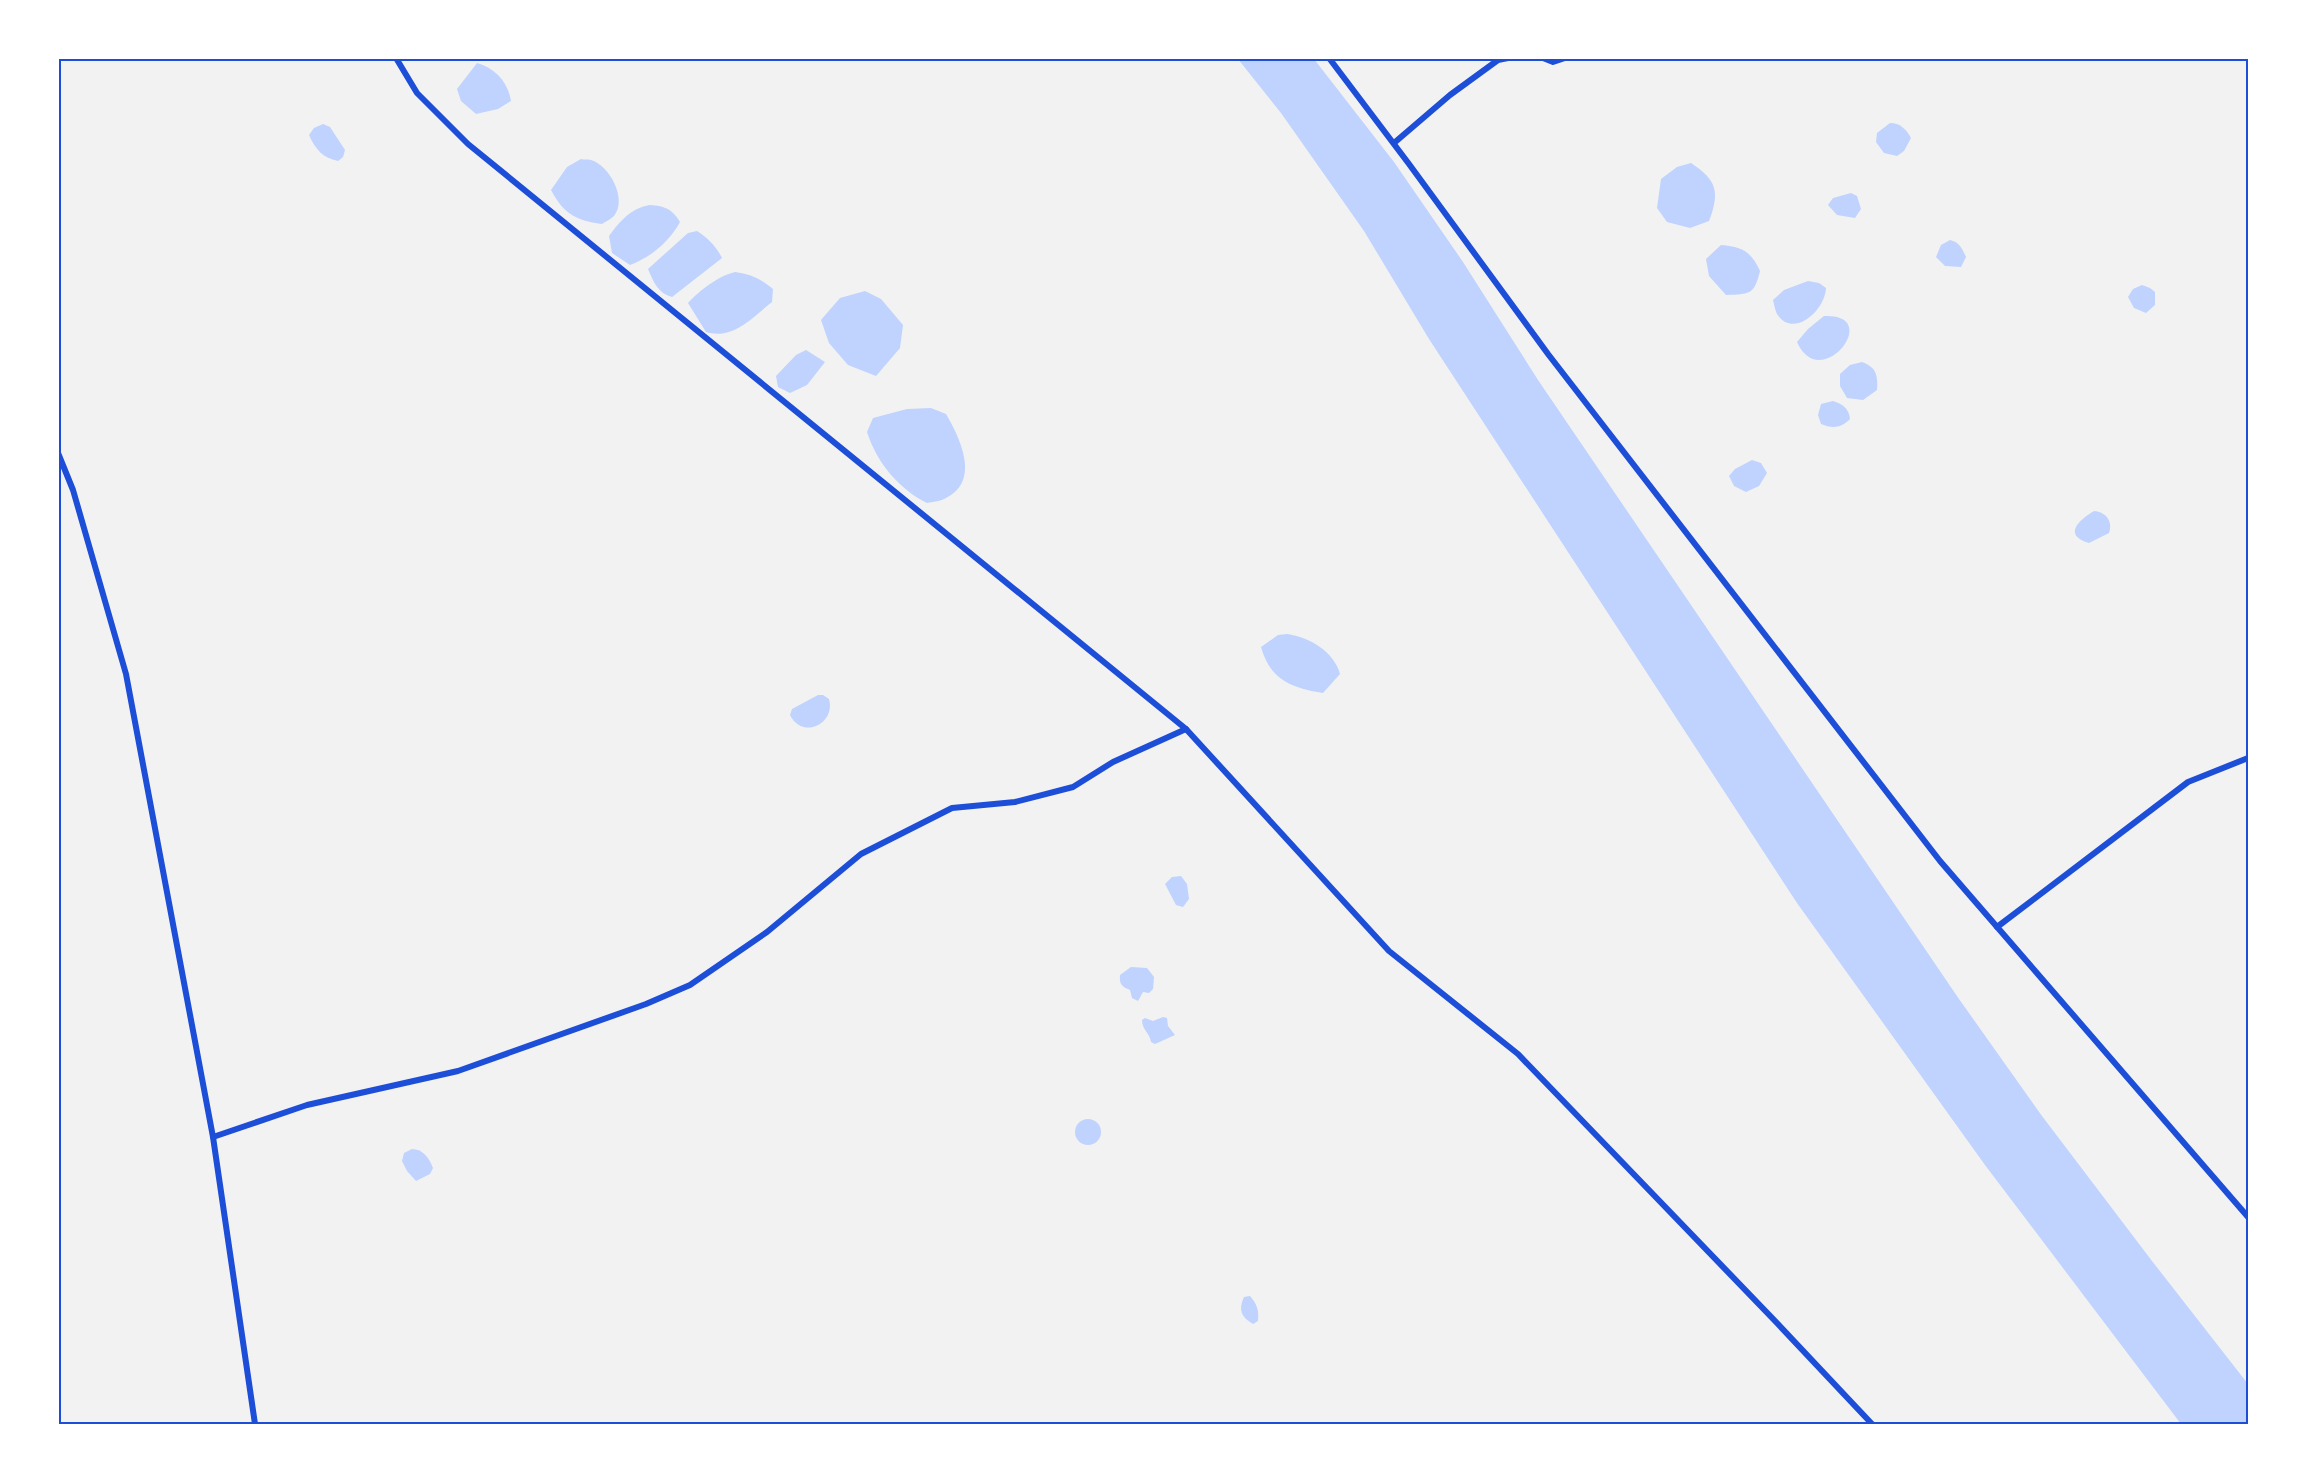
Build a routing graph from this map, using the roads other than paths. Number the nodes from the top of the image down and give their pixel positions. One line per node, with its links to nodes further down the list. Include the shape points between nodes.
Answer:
1 (396, 58): 8 (street, via 417,93 468,144)
2 (1329, 58): 6 (street)
3 (1508, 58): 6 (street, via 1498,60 1450,95)
4 (1543, 58): 5 (street, via 1553,62)
5 (1565, 58)
6 (1394, 143): 10 (street, via 1583,400 1940,861)
7 (58, 453): 11 (street, via 73,490 126,674)
8 (1186, 729): 11 (street, via 1113,762 1073,787 1016,802 952,808 861,854 767,932 690,985 646,1004 458,1071 307,1105); 14 (street, via 1389,951 1518,1054)
9 (2248, 758): 10 (street, via 2188,782)
10 (1997, 927): 12 (street)
11 (213, 1137): 13 (street)
12 (2248, 1217)
13 (255, 1425)
14 (1872, 1425)

